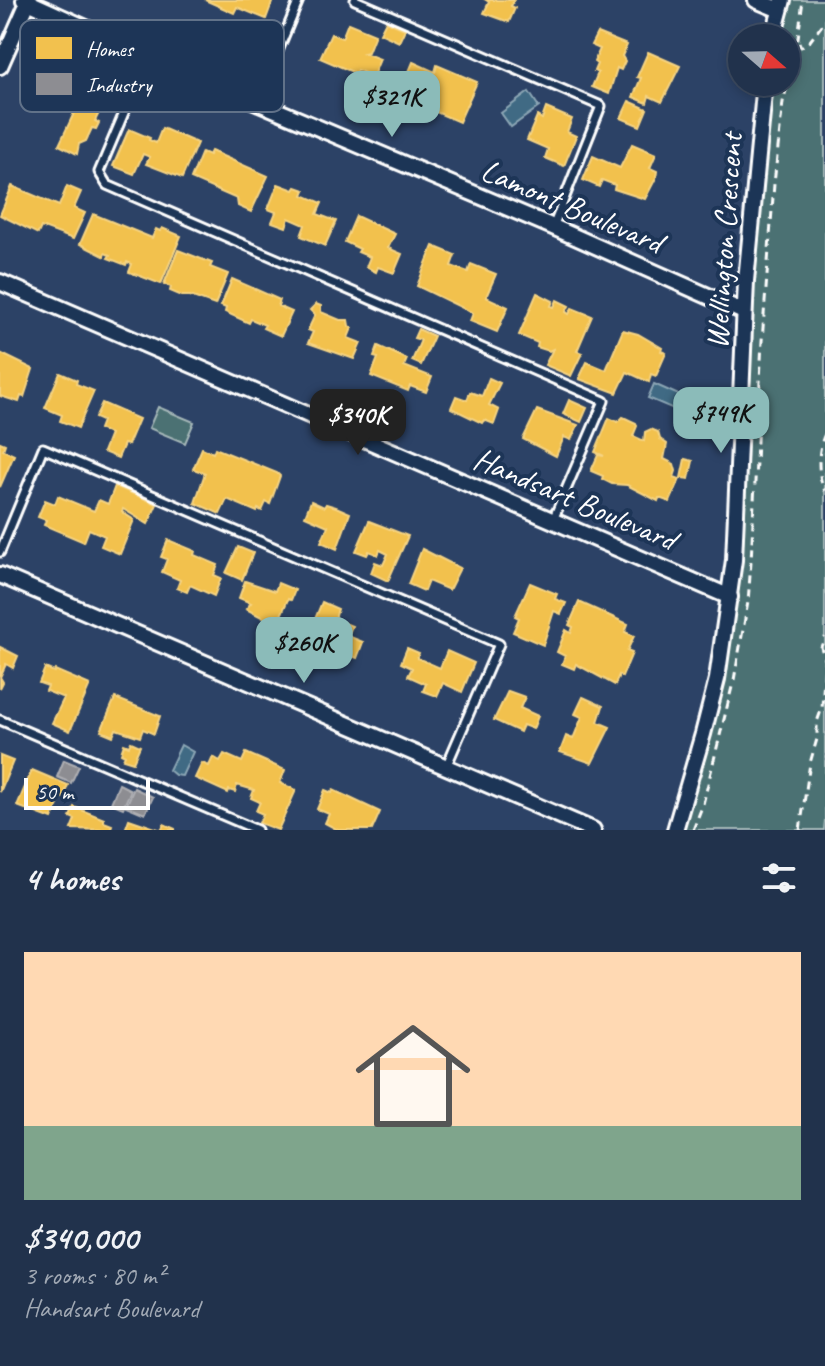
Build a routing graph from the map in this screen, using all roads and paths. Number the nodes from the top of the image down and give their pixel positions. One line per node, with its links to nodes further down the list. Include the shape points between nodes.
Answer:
1 (299, 0): 10 (lane)
2 (355, 0): 17 (lane, via 601,106)
3 (756, 0): 6 (street)
4 (803, 0): 8 (path)
5 (27, 1): 7 (street, Lamont Boulevard); 12 (street)
6 (782, 5)
7 (69, 20)
8 (799, 24)
9 (825, 25): 11 (path)
10 (284, 37)
11 (800, 45)
12 (0, 66)
13 (764, 96): 19 (street, Wellington Crescent)
14 (785, 96): 20 (path)
15 (124, 112): 23 (lane, via 99,172 107,185 604,401)
16 (278, 112): 17 (street, Lamont Boulevard)
17 (553, 227): 19 (street, Lamont Boulevard)
18 (0, 282): 23 (street, Handsart Boulevard)
19 (744, 312): 26 (street, Wellington Crescent)
20 (762, 341)
21 (825, 434): 22 (path, via 819,457)
22 (825, 491)
23 (553, 520): 26 (street, Handsart Boulevard)
24 (0, 552): 29 (lane, via 43,448 499,644)
25 (0, 575): 29 (street)
26 (730, 597): 32 (street, Wellington Crescent, via 710,709)
27 (825, 637): 33 (path, via 822,708)
28 (0, 720): 30 (lane)
29 (446, 767): 31 (street)
30 (257, 830)
31 (593, 830)
32 (675, 830)
33 (800, 830)

